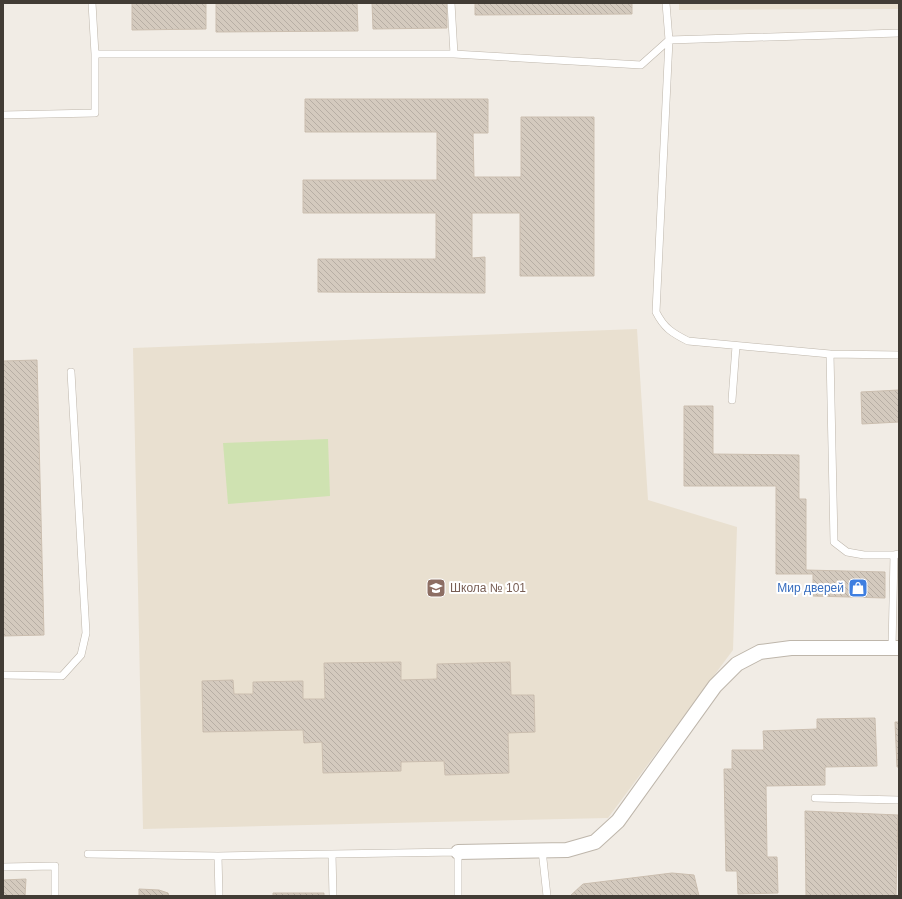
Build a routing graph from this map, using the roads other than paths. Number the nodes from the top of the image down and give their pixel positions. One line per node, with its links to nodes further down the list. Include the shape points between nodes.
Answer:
1 (92, 3): 6 (lane)
2 (451, 3): 7 (lane)
3 (666, 3): 5 (lane)
4 (899, 33): 5 (lane)
5 (669, 40): 7 (lane, via 641,66); 9 (lane, via 656,312 671,332 688,341)
6 (95, 54): 7 (lane); 8 (lane, via 95,114)
7 (454, 54)
8 (3, 115)
9 (736, 346): 10 (lane); 13 (lane)
10 (830, 354): 11 (lane); 14 (lane, via 834,542 848,552)
11 (899, 355)
12 (71, 372): 16 (lane, via 86,633 81,655 62,676)
13 (732, 400)
14 (897, 555): 15 (lane)
15 (896, 648): 19 (street, via 790,648 760,652 737,664 715,686 618,821 595,842 567,850)
16 (3, 675)
17 (815, 798): 18 (lane)
18 (899, 800)
19 (542, 850): 20 (street); 29 (lane)
20 (458, 852): 22 (lane); 28 (lane)
21 (88, 854): 23 (lane)
22 (332, 854): 23 (lane); 27 (lane)
23 (218, 856): 26 (lane)
24 (3, 867): 25 (lane, via 55,866)
25 (55, 896)
26 (219, 896)
27 (333, 896)
28 (458, 896)
29 (547, 896)

